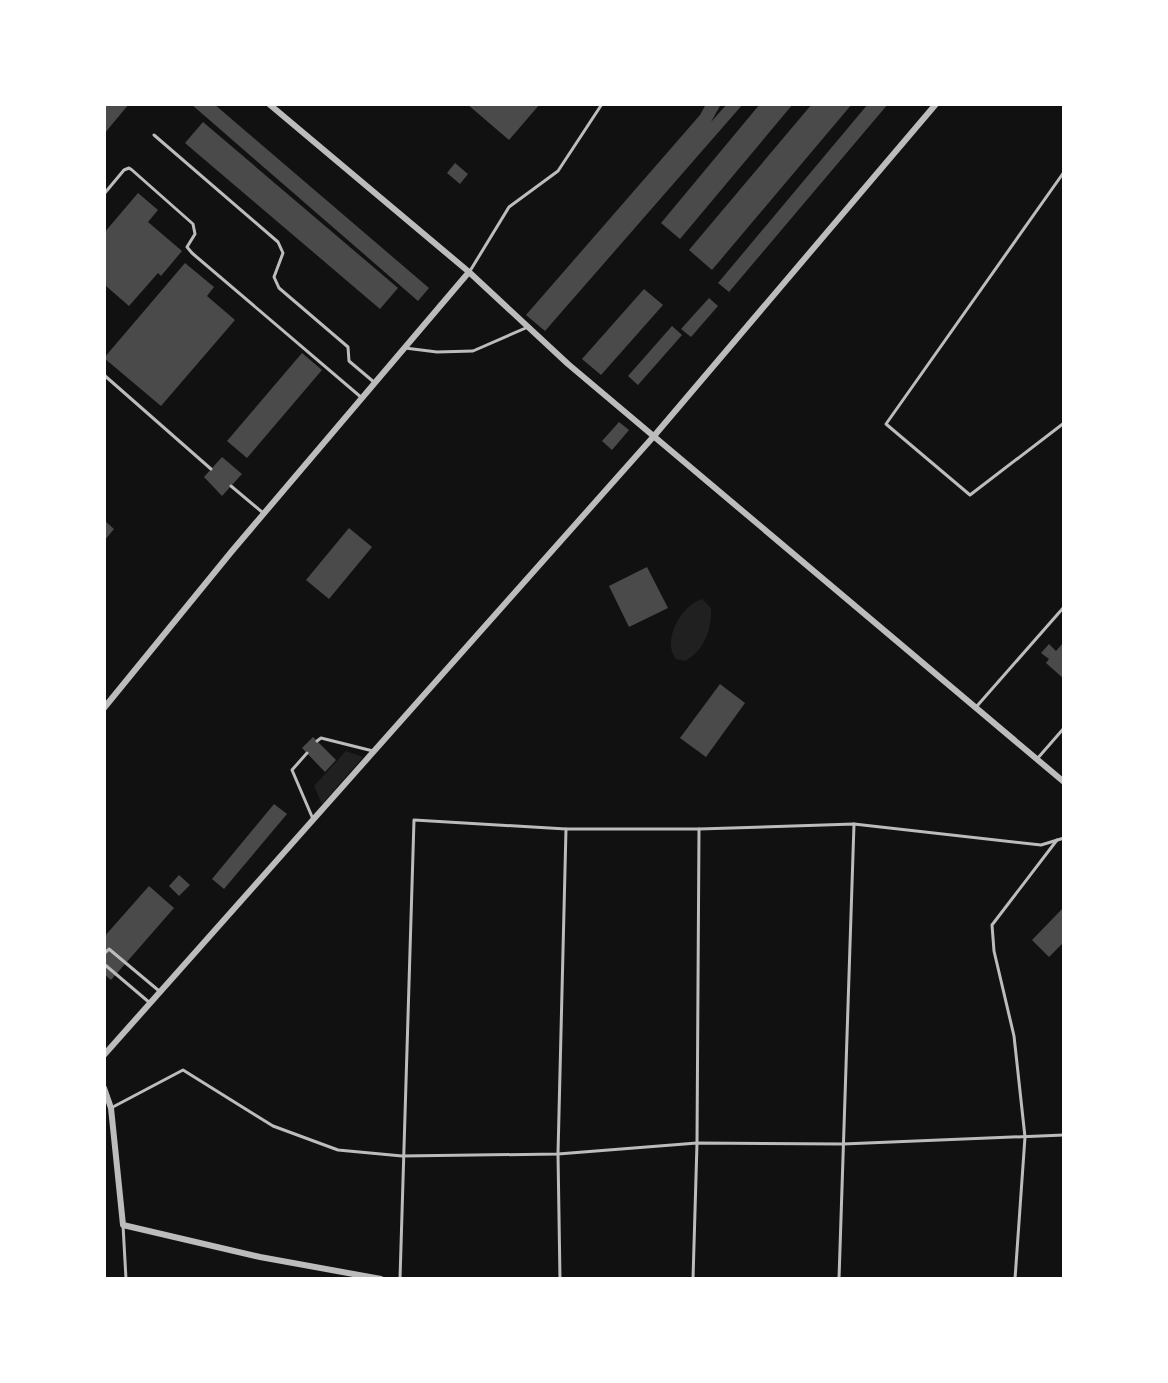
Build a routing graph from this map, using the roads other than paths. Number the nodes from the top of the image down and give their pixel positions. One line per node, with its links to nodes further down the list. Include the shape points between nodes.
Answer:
1 (269, 104): 7 (street)
2 (602, 104): 7 (lane, via 558,171 509,207)
3 (936, 104): 14 (street)
4 (154, 135): 11 (lane, via 278,242 283,253 274,277 279,288 348,347 349,361)
5 (1064, 172): 13 (lane, via 886,424 970,495)
6 (104, 194): 12 (lane, via 124,170 132,170 193,224 195,234 187,247 192,253)
7 (469, 272): 8 (street); 9 (street)
8 (528, 327): 9 (lane, via 473,351); 14 (street)
9 (405, 348): 11 (street)
10 (104, 375): 15 (lane)
11 (375, 383): 12 (street)
12 (362, 398): 17 (street)
13 (1064, 423)
14 (654, 436): 20 (street); 23 (street)
15 (211, 469)
16 (231, 486): 17 (lane)
17 (264, 514): 19 (street)
18 (1064, 607): 20 (lane)
19 (104, 708)
20 (976, 708): 25 (street)
21 (1064, 728): 25 (lane)
22 (317, 741): 23 (lane)
23 (373, 751): 27 (street)
24 (307, 753): 27 (lane, via 292,770)
25 (1037, 759): 26 (street)
26 (1064, 782)
27 (313, 819): 35 (street)
28 (854, 824): 30 (lane); 32 (lane, via 1041,845); 43 (lane)
29 (566, 829): 30 (lane); 44 (lane); 45 (lane, via 414,820)
30 (699, 829): 42 (lane)
31 (1064, 838): 32 (lane)
32 (1057, 840): 41 (lane, via 992,925 1014,1036)
33 (104, 954): 35 (lane, via 109,949)
34 (104, 964): 36 (lane)
35 (160, 992): 36 (street)
36 (150, 1003): 37 (street)
37 (104, 1055)
38 (104, 1088): 39 (street)
39 (111, 1108): 45 (lane, via 183,1070 273,1126 338,1150); 46 (street)
40 (1064, 1135): 41 (lane)
41 (1025, 1137): 43 (lane); 53 (lane)
42 (697, 1143): 43 (lane); 44 (lane); 51 (lane)
43 (843, 1144): 52 (lane)
44 (558, 1154): 45 (lane); 50 (lane)
45 (402, 1156): 49 (lane)
46 (123, 1225): 47 (lane); 48 (street)
47 (126, 1279)
48 (381, 1279)
49 (400, 1279)
50 (560, 1279)
51 (693, 1279)
52 (839, 1279)
53 (1015, 1279)

